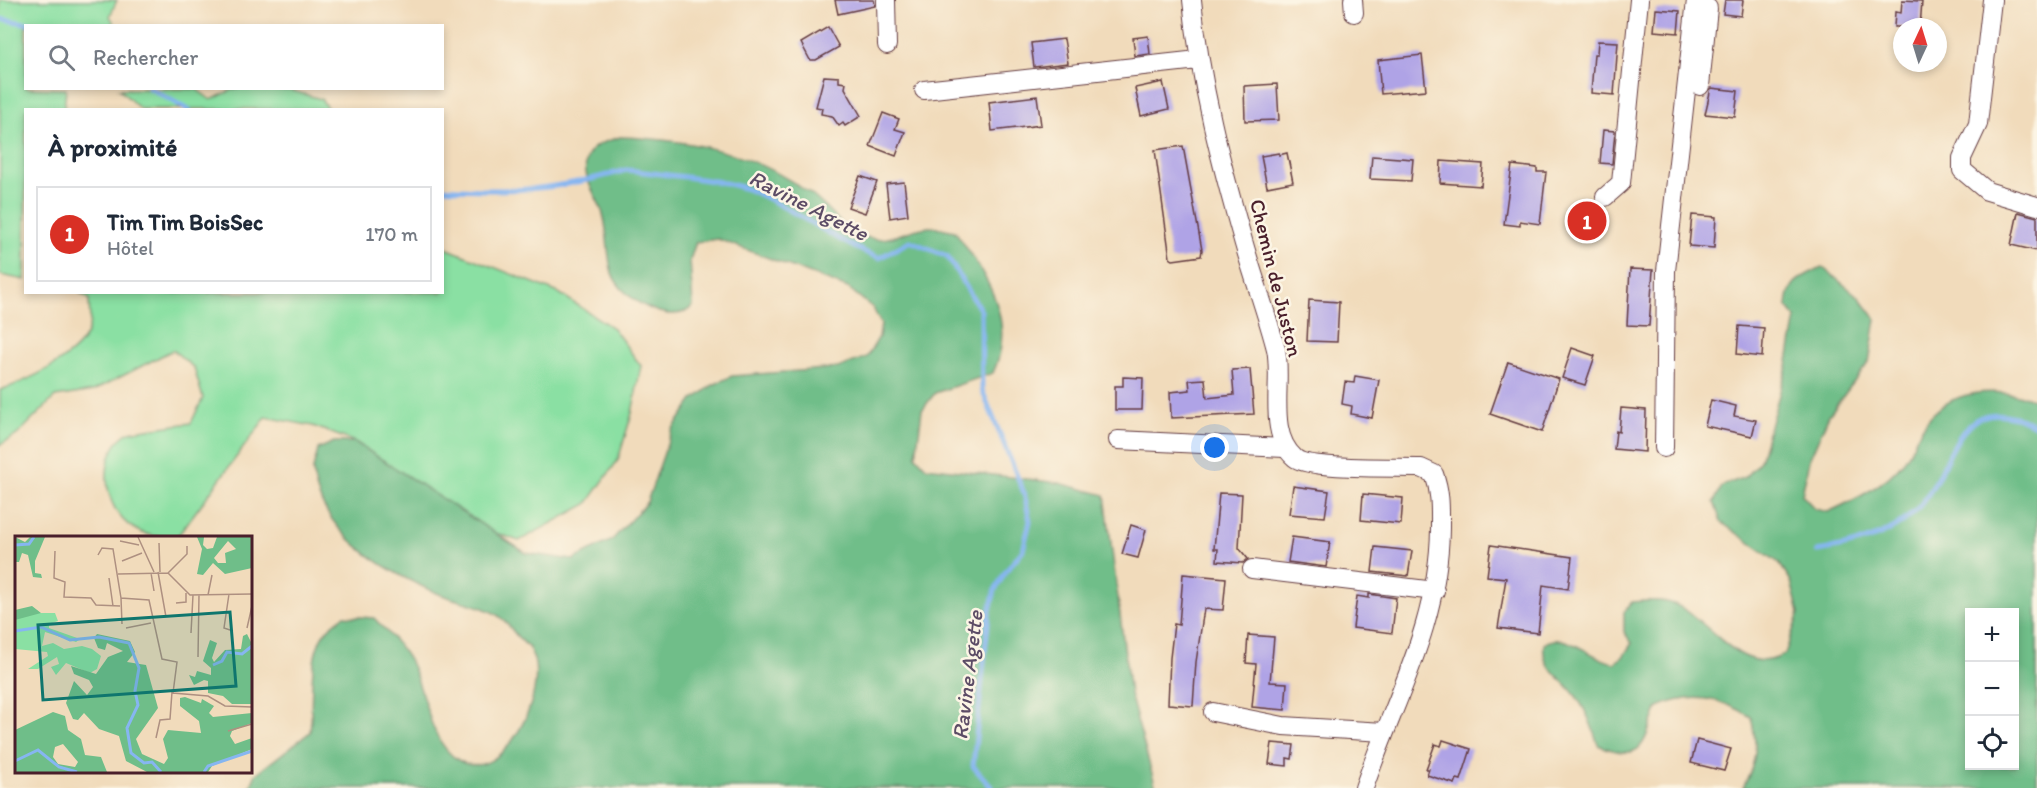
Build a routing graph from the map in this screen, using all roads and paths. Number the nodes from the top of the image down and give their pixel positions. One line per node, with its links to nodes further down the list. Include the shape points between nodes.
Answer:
1 (886, 0): 7 (street)
2 (1192, 0): 8 (street, Chemin de Juston)
3 (1639, 0): 11 (street, via 1621,183)
4 (1696, 0): 15 (street, via 1666,271)
5 (1708, 0): 9 (street)
6 (1992, 0): 12 (street, via 1978,124 1962,158 1962,170 1987,191)
7 (887, 45)
8 (1198, 60): 10 (street); 14 (street, Chemin de Juston, via 1243,241 1276,351 1280,429)
9 (1700, 86)
10 (924, 90)
11 (1605, 197)
12 (2037, 206)
13 (1118, 440): 14 (street)
14 (1285, 448): 17 (street, via 1297,460 1317,465 1420,468 1434,474 1440,491)
15 (1664, 448)
16 (1252, 569): 17 (street)
17 (1435, 591): 19 (street, via 1420,646)
18 (1213, 712): 19 (street, via 1283,726)
19 (1384, 732): 20 (street)
20 (1364, 788)

